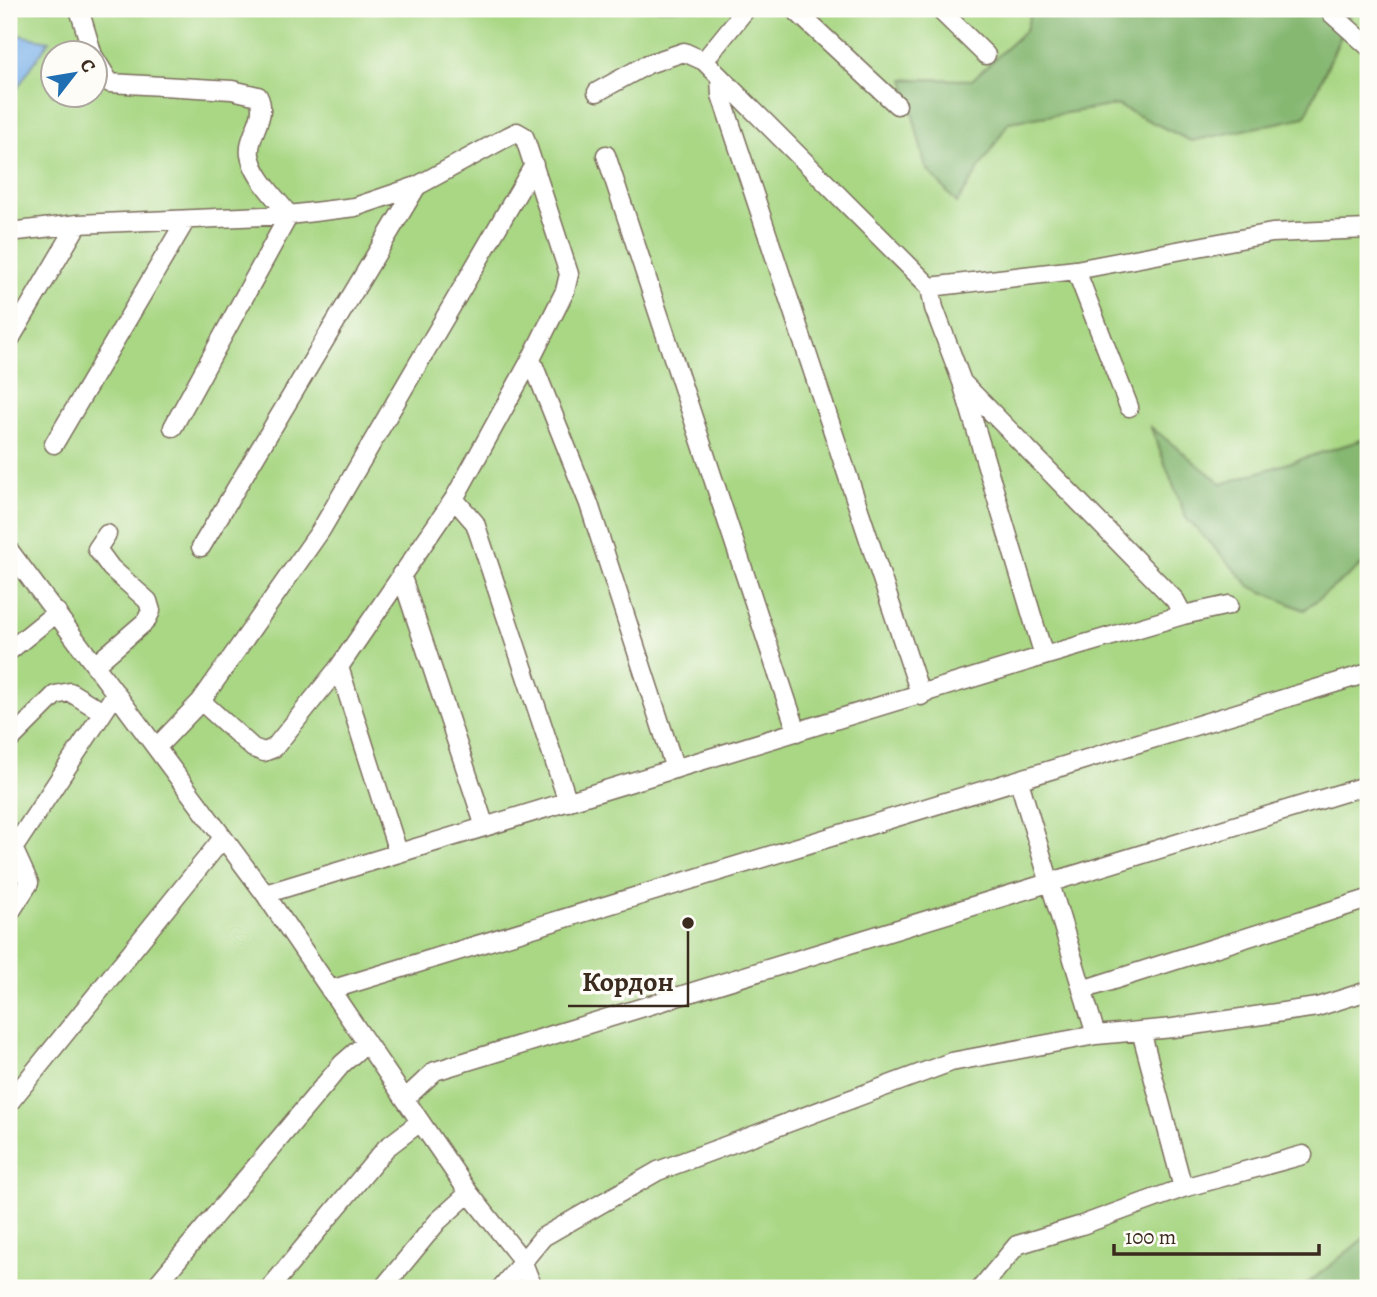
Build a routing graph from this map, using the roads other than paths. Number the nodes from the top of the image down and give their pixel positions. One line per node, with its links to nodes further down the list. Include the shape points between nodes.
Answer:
1 (79, 9): 6 (street)
2 (746, 9): 9 (street)
3 (794, 9): 13 (street)
4 (939, 9): 8 (street)
5 (1331, 9): 7 (street)
6 (88, 38)
7 (1368, 46)
8 (986, 55)
9 (704, 61): 10 (street); 12 (street, via 684,52 648,64)
10 (720, 77): 23 (street); 44 (street, via 721,95)
11 (108, 80): 17 (street, via 258,96 262,113 249,151 253,167)
12 (597, 92)
13 (897, 104)
14 (606, 155): 47 (street)
15 (534, 165): 16 (street, via 524,136 517,132); 25 (street, via 569,274); 45 (street, via 321,530)
16 (417, 186): 17 (street, via 355,207); 32 (street)
17 (289, 215): 18 (street); 28 (street)
18 (186, 220): 19 (street); 29 (street)
19 (78, 224): 21 (street); 24 (street)
20 (1368, 229): 22 (street, via 1272,233)
21 (9, 232)
22 (1076, 271): 23 (street); 27 (street)
23 (930, 287): 26 (street)
24 (9, 341)
25 (531, 359): 30 (street); 50 (street, via 589,504)
26 (962, 382): 37 (street, via 1175,600); 39 (street)
27 (1129, 407)
28 (173, 426)
29 (54, 444)
30 (454, 499): 34 (street); 53 (street, via 475,523)
31 (107, 534): 40 (street, via 97,549 148,601 151,611 146,621)
32 (201, 547)
33 (9, 550): 36 (street)
34 (401, 574): 41 (street); 54 (street)
35 (1229, 605): 37 (street)
36 (57, 612): 38 (street); 40 (street)
37 (1183, 615): 39 (street)
38 (9, 651)
39 (1044, 656): 44 (street)
40 (95, 665): 43 (street)
41 (339, 667): 45 (street, via 274,748 264,752 253,748); 56 (street)
42 (1368, 673): 51 (street)
43 (116, 693): 46 (street); 49 (street)
44 (921, 696): 47 (street)
45 (201, 701): 49 (street)
46 (101, 711): 48 (street, via 70,692 55,695); 57 (street)
47 (797, 732): 50 (street)
48 (9, 741)
49 (157, 747): 55 (street)
50 (675, 769): 53 (street)
51 (1020, 781): 58 (street); 62 (street)
52 (1368, 785): 58 (street)
53 (568, 802): 54 (street)
54 (485, 827): 56 (street)
55 (223, 838): 59 (street); 69 (street)
56 (398, 852): 59 (street)
57 (11, 853): 61 (street, via 29,883)
58 (1048, 884): 63 (street); 68 (street, via 435,1071)
59 (265, 894): 62 (street)
60 (1368, 899): 63 (street)
61 (9, 914)
62 (330, 990): 67 (street)
63 (1082, 990): 66 (street)
64 (1368, 991): 65 (street, via 1317,1007)
65 (1141, 1031): 66 (street); 72 (street)
66 (1096, 1035): 74 (street, via 951,1062 658,1171 543,1237)
67 (366, 1042): 68 (street); 75 (street, via 342,1064)
68 (405, 1098): 70 (street)
69 (9, 1103)
70 (420, 1122): 73 (street); 76 (street, via 386,1147)
71 (1303, 1155): 72 (street)
72 (1183, 1188): 80 (street, via 1017,1245)
73 (469, 1193): 74 (street); 77 (street, via 438,1221)
74 (522, 1260): 78 (street); 79 (street)
75 (154, 1288)
76 (270, 1288)
77 (383, 1288)
78 (501, 1288)
79 (533, 1288)
80 (981, 1288)

